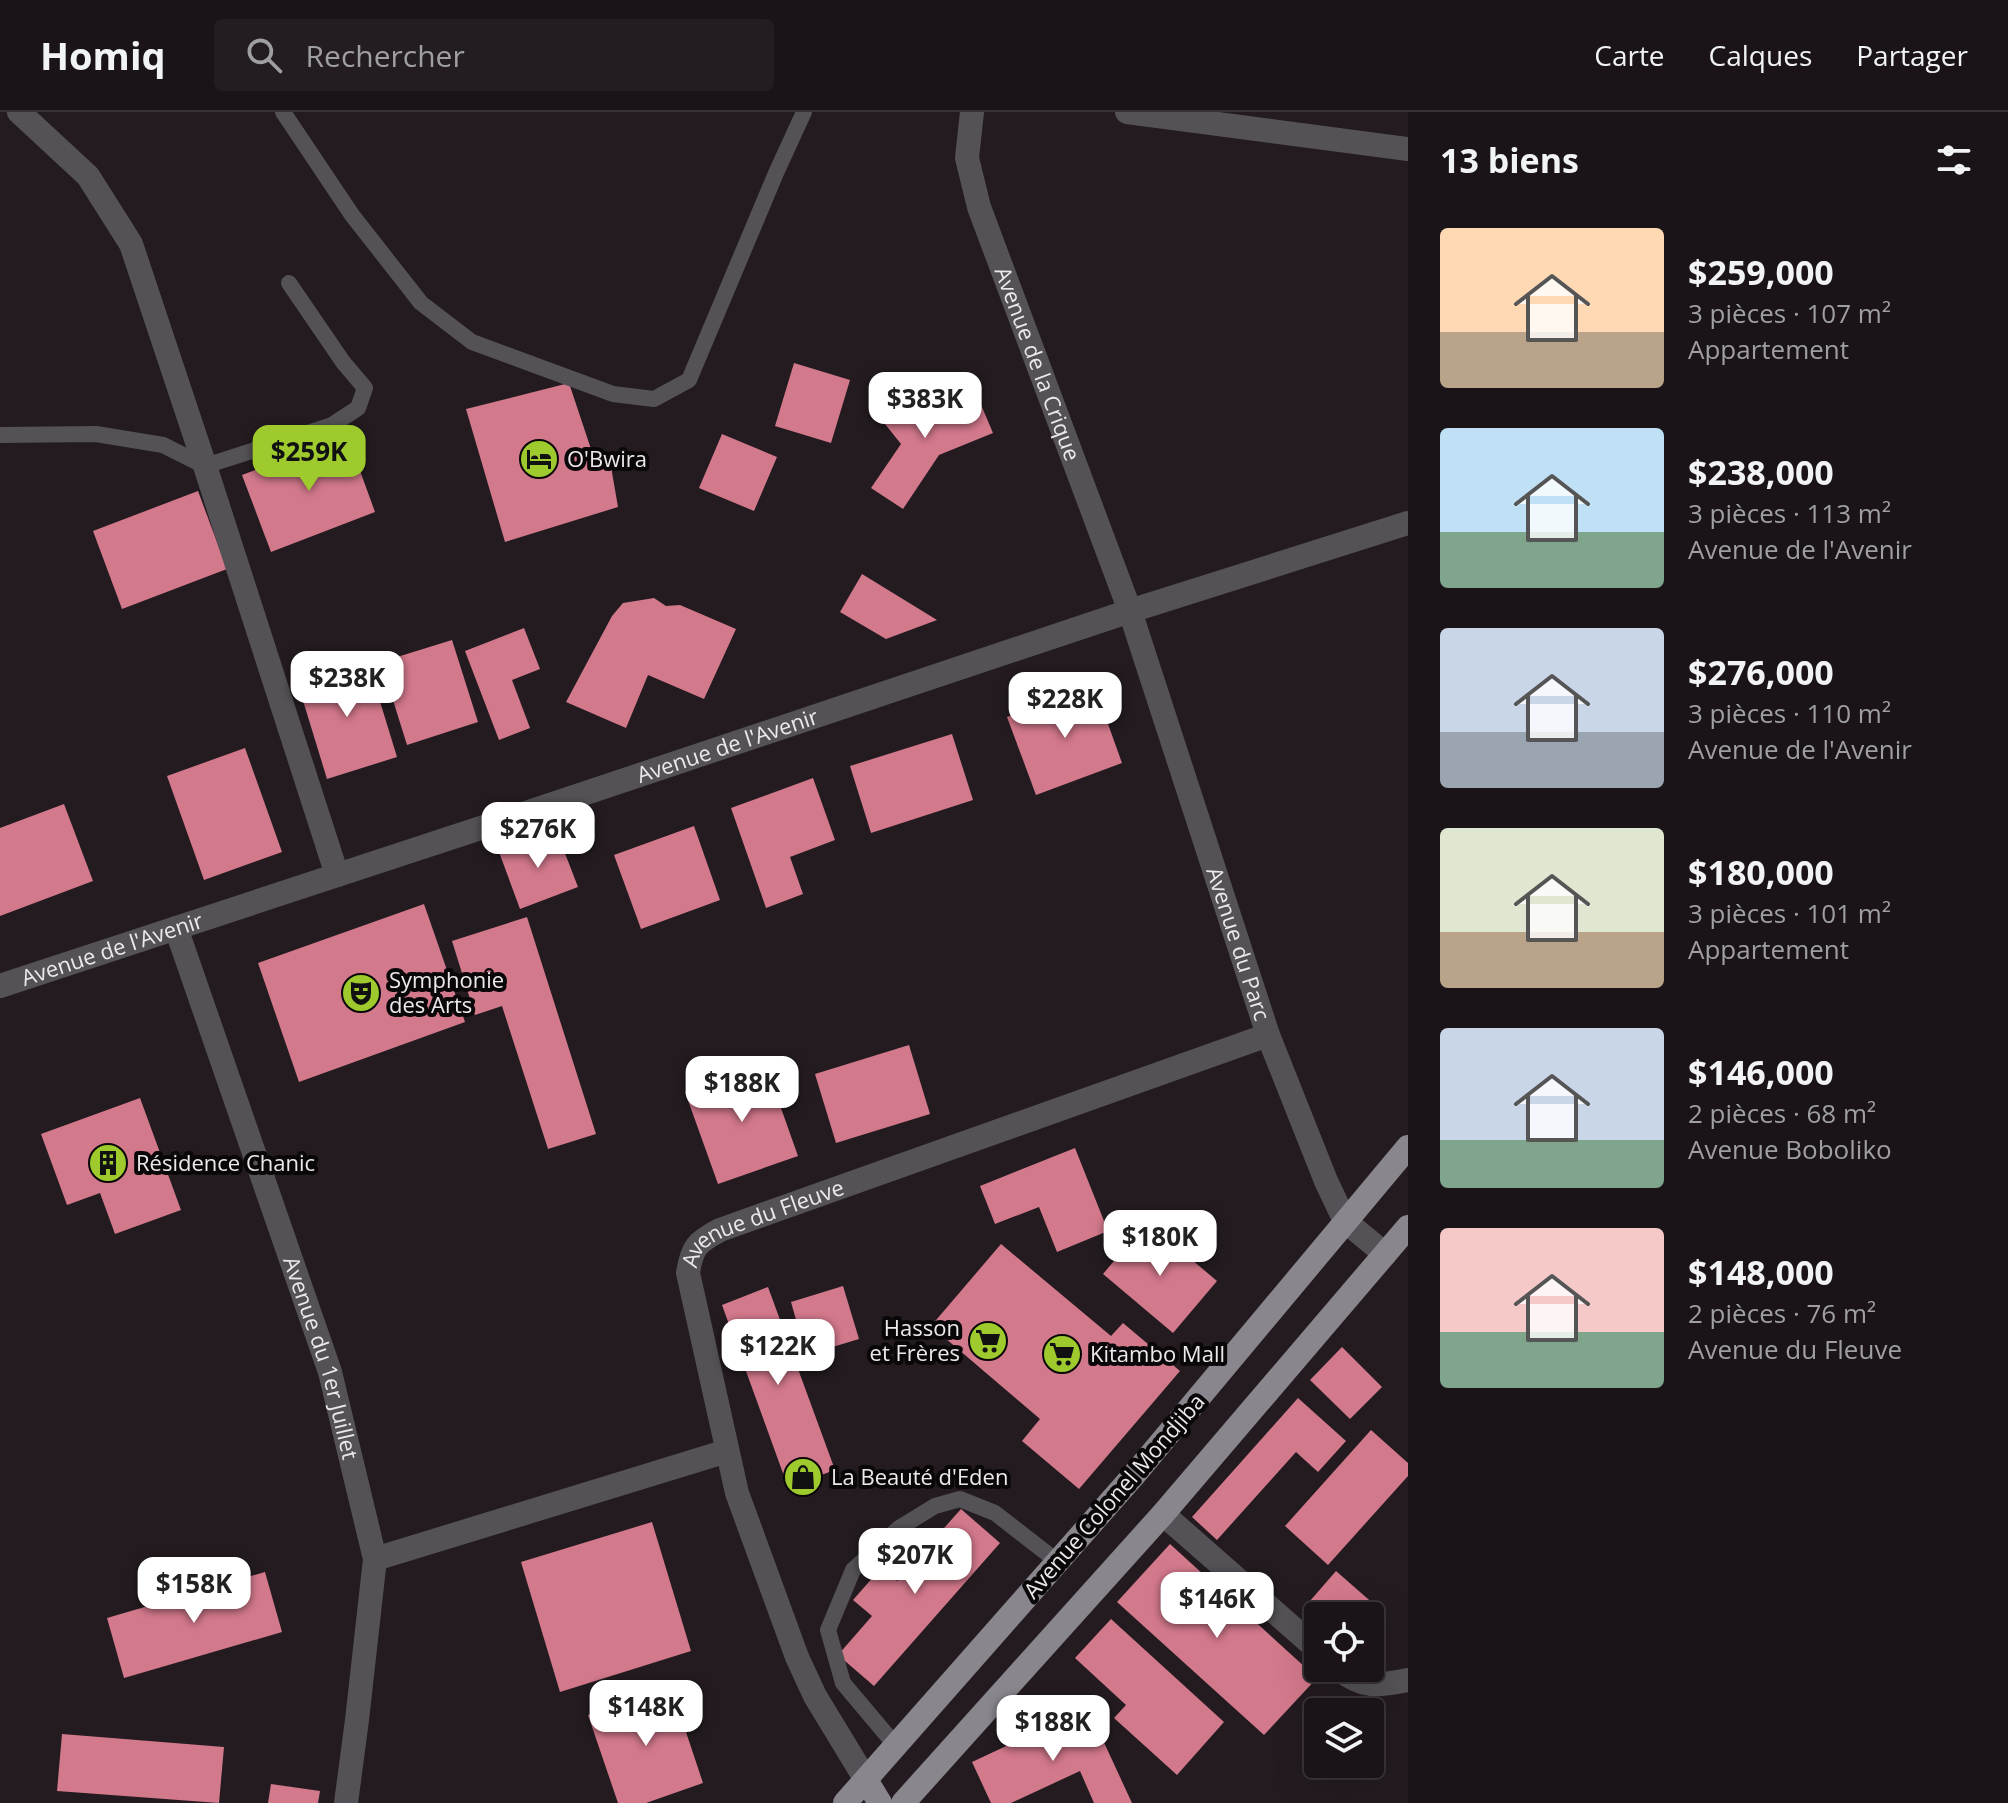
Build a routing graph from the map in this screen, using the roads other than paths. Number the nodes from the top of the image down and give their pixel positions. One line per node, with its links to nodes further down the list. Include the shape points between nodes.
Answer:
1 (19, 112): 9 (street, via 88,176 131,244)
2 (283, 112): 3 (lane, via 352,215 421,303 472,342 613,394 654,399 689,380)
3 (804, 112)
4 (972, 112): 11 (street, Avenue de la Crique, via 967,158 979,207)
5 (1127, 112): 6 (street)
6 (1408, 149)
7 (289, 283): 9 (lane, via 365,388 358,408 332,425)
8 (0, 435): 9 (lane, via 96,434 163,445)
9 (205, 466): 12 (street)
10 (1408, 523): 11 (street, Avenue de l'Avenir)
11 (1130, 611): 12 (street, Avenue de l'Avenir); 15 (street, Avenue du Parc)
12 (337, 875): 13 (street, Avenue de l'Avenir)
13 (176, 928): 14 (street, Avenue de l'Avenir); 22 (street, Avenue du 1er Juillet, via 330,1372)
14 (0, 986)
15 (1268, 1035): 17 (street, Avenue du Parc); 20 (street, Avenue du Fleuve, via 702,1239 691,1253 688,1273)
16 (1408, 1147): 17 (main road, Avenue Colonel Mondjiba)
17 (1345, 1221): 19 (street, Avenue du Parc); 23 (main road, Avenue Colonel Mondjiba)
18 (1408, 1227): 19 (main road, Avenue Colonel Mondjiba)
19 (1385, 1254): 21 (main road, Avenue Colonel Mondjiba)
20 (727, 1451): 22 (street); 28 (street, Avenue du Fleuve, via 737,1493 797,1657)
21 (1163, 1514): 24 (street); 32 (main road, Avenue Colonel Mondjiba)
22 (375, 1559): 29 (street, Avenue du 1er Juillet)
23 (1058, 1562): 27 (main road, Avenue Colonel Mondjiba); 27 (lane, via 995,1513 960,1499 935,1506 899,1528 853,1570 828,1630 843,1683)
24 (1304, 1638)
25 (1408, 1680): 26 (street)
26 (1360, 1682)
27 (896, 1746): 28 (main road, Avenue Colonel Mondjiba)
28 (866, 1780): 30 (main road, Avenue Colonel Mondjiba); 31 (main road)
29 (346, 1803)
30 (845, 1803)
31 (880, 1803)
32 (903, 1803)

